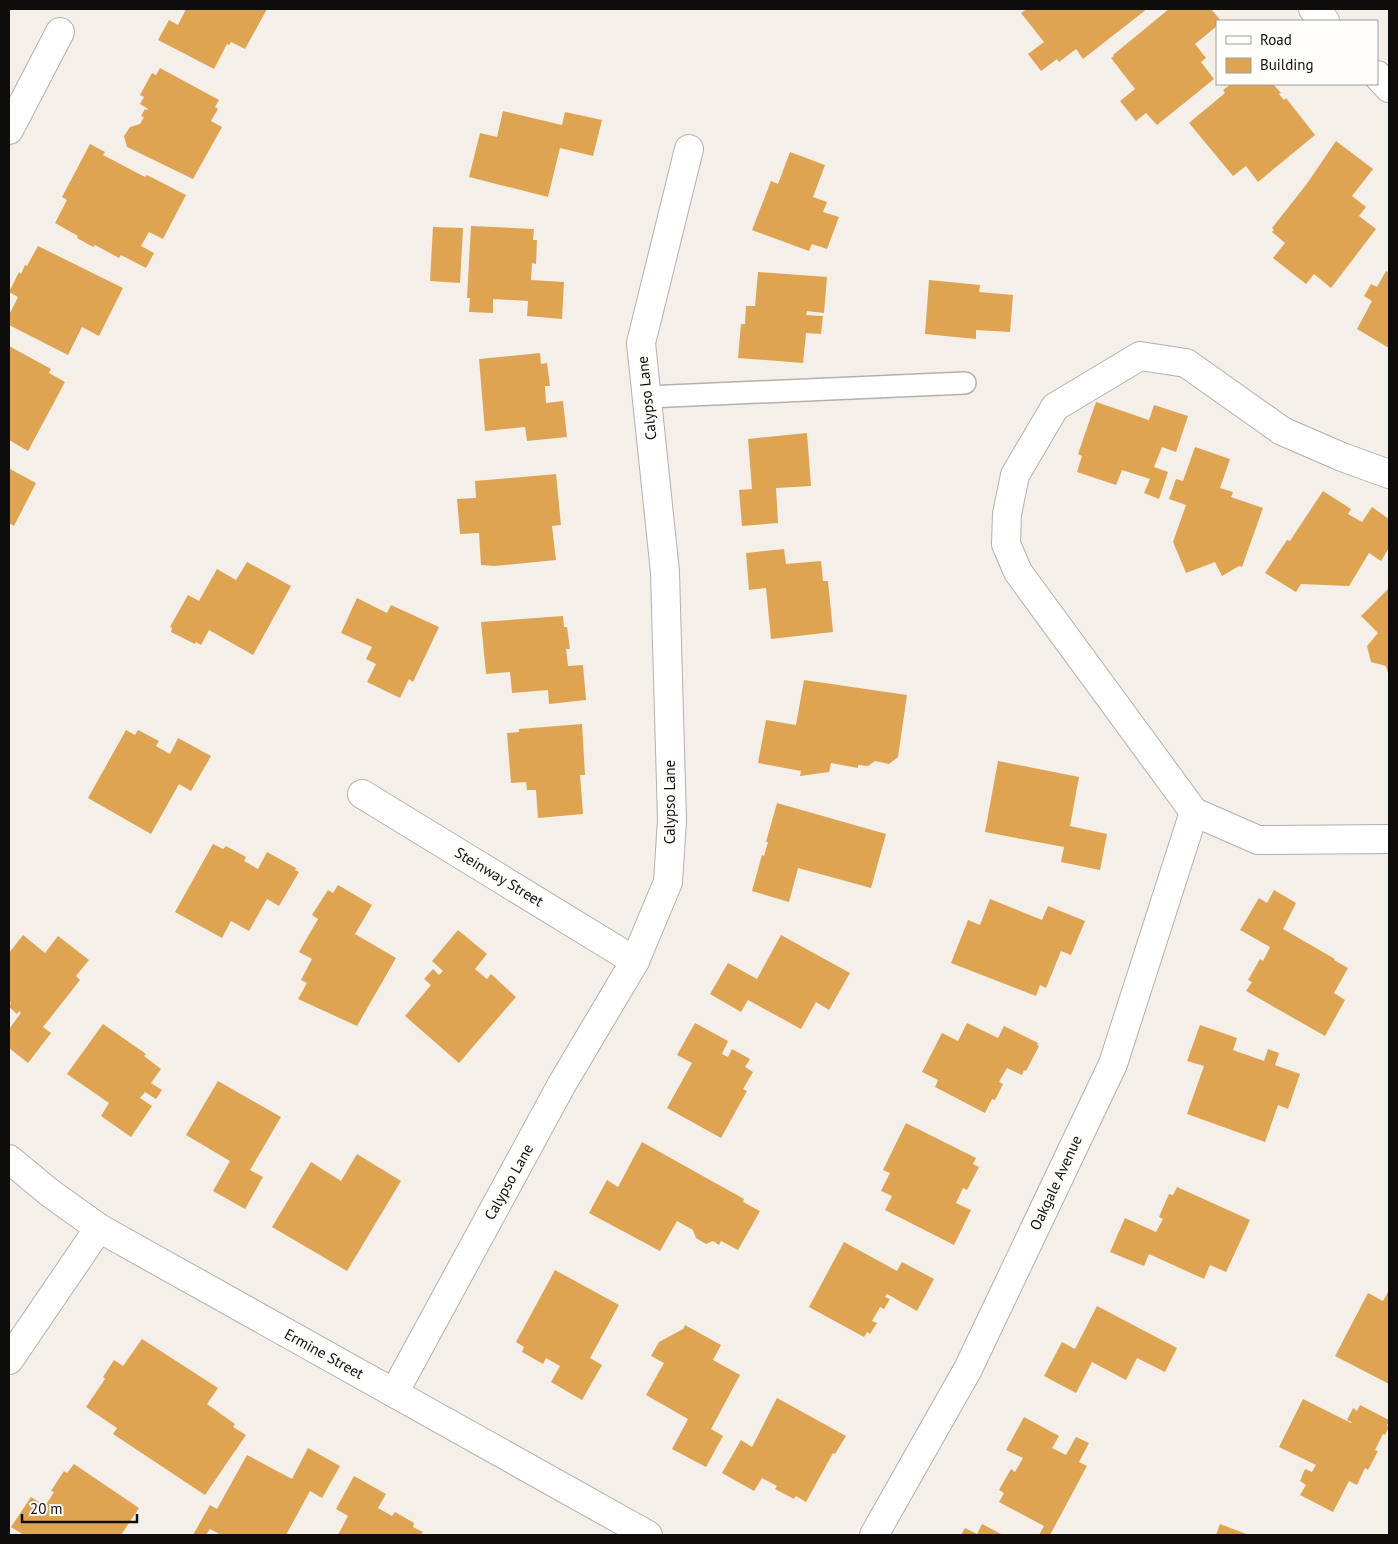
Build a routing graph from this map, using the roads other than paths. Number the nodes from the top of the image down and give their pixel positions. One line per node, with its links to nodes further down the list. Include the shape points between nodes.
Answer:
1 (1313, 9): 2 (street)
2 (1324, 20)
3 (60, 32): 6 (street)
4 (1378, 76): 5 (street)
5 (1389, 88)
6 (9, 130)
7 (689, 149): 9 (street, Calypso Lane, via 641,343)
8 (965, 383): 9 (lane)
9 (647, 398): 14 (street, Calypso Lane, via 665,572 672,820 668,882)
10 (1389, 474): 12 (street, via 1282,431 1186,363 1140,356 1055,407 1015,475 1007,514 1006,544 1018,572)
11 (362, 794): 14 (street, Steinway Street)
12 (1194, 812): 13 (street, via 1258,840); 20 (street, Oakgale Avenue, via 1113,1064 968,1369)
13 (1389, 839)
14 (635, 961): 18 (street, Calypso Lane, via 557,1093)
15 (9, 1159): 16 (street, Ermine Street)
16 (99, 1228): 17 (street); 18 (street, Ermine Street)
17 (9, 1360)
18 (394, 1393): 19 (street, Ermine Street)
19 (648, 1535)
20 (874, 1535)

